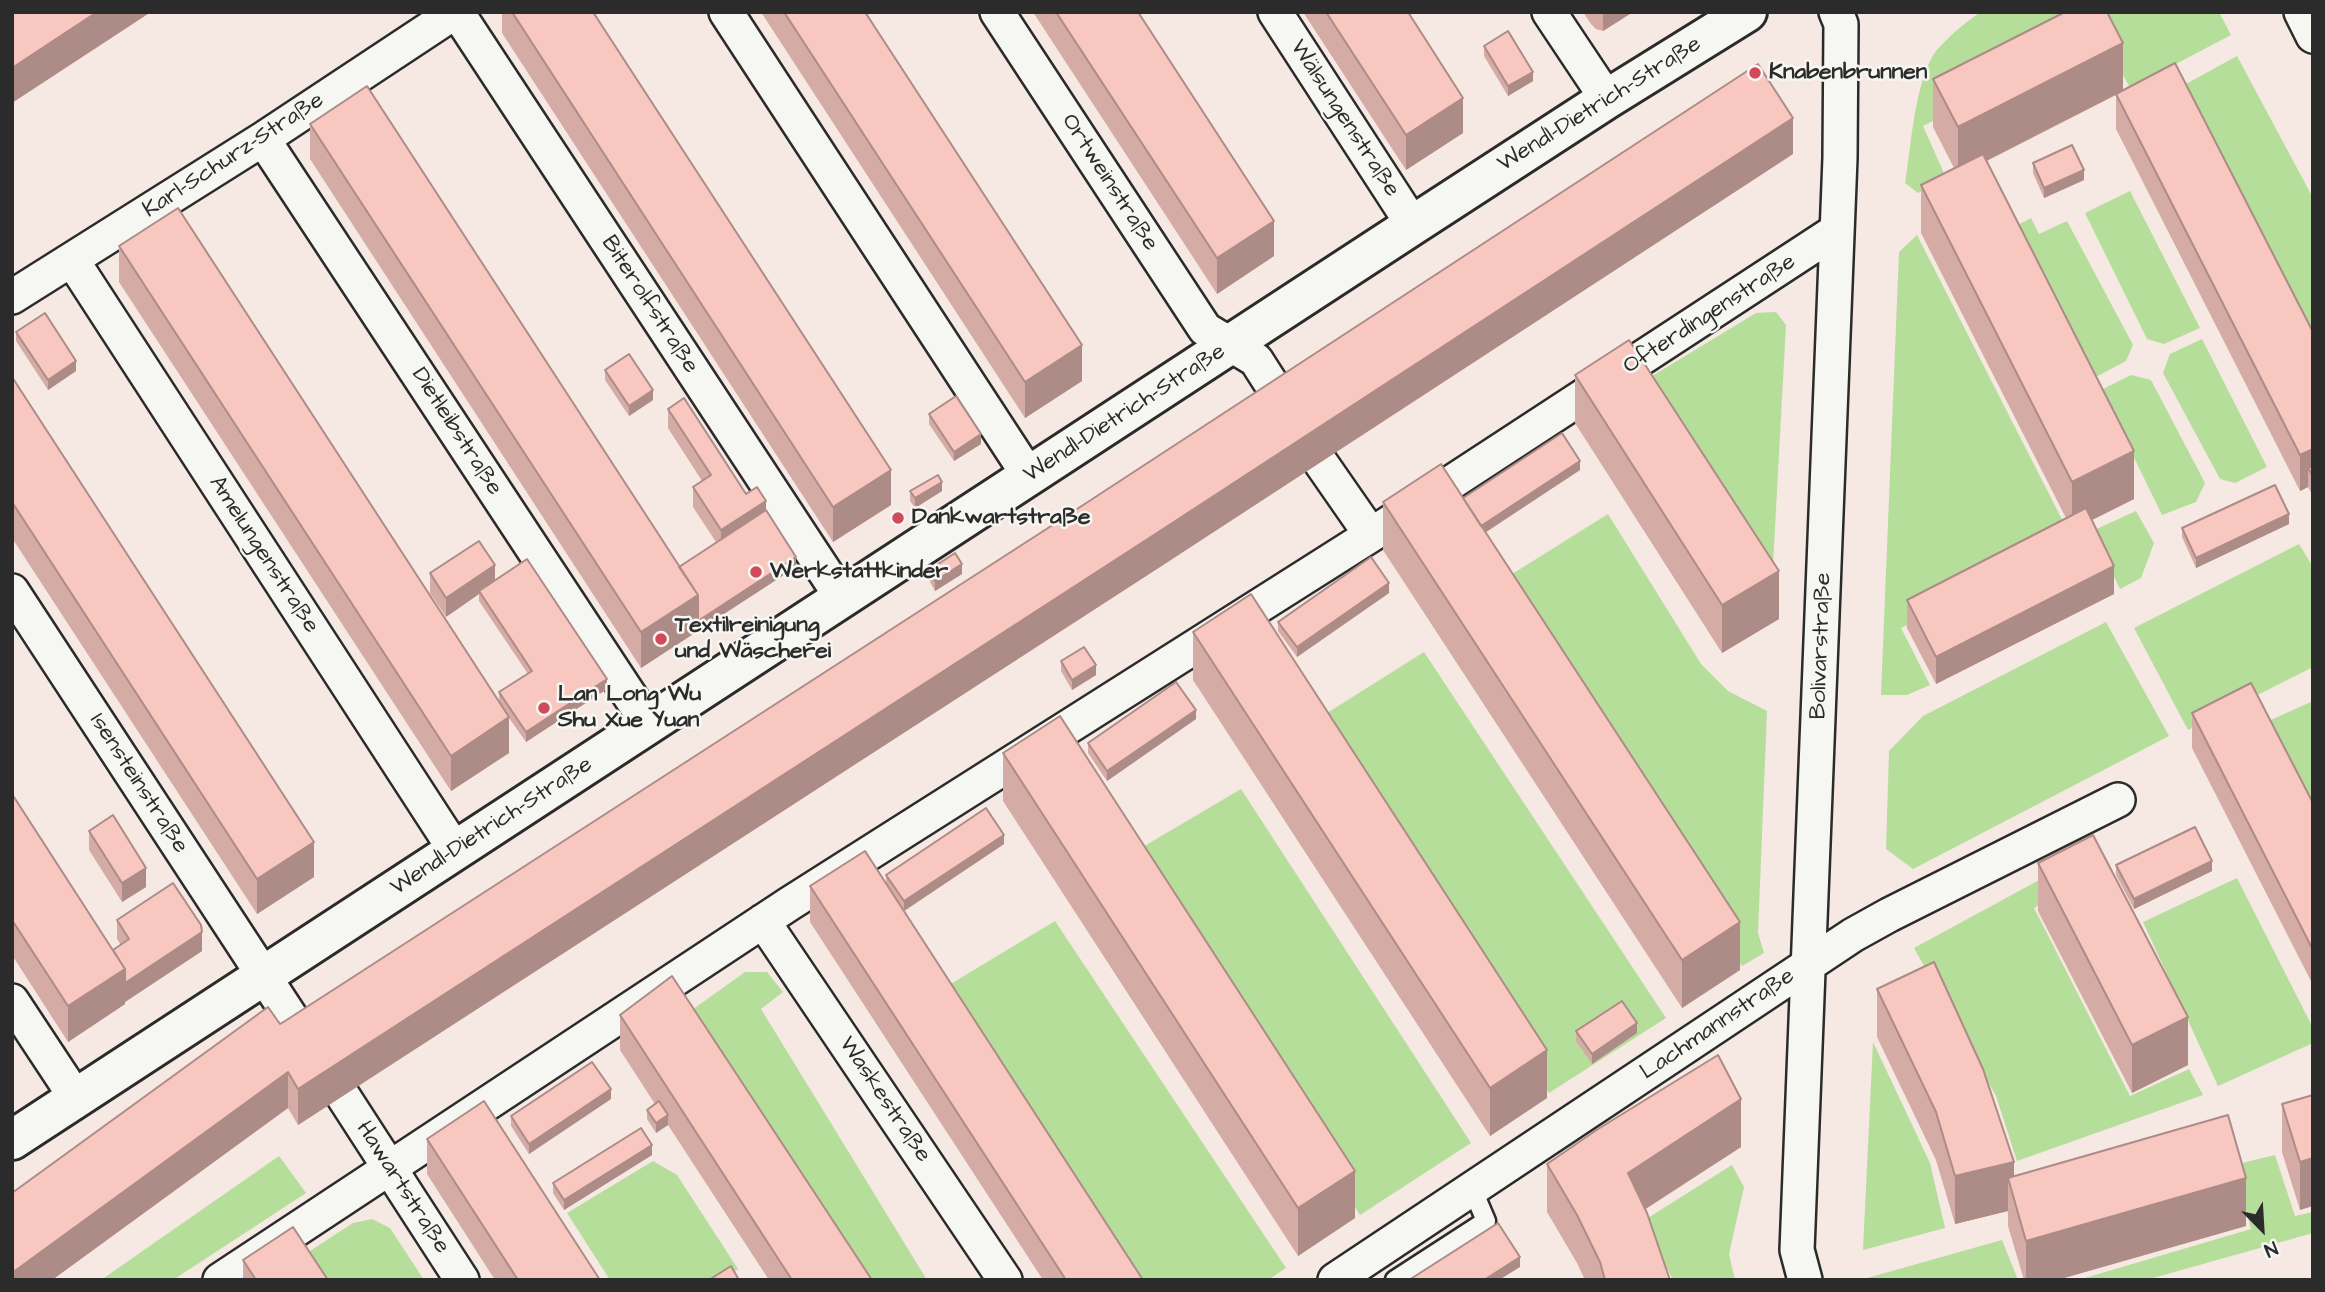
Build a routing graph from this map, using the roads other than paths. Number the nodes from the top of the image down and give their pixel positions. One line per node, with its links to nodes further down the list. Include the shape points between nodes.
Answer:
1 (456, 12): 11 (street, Karl-Schurz-Straße); 22 (street, Biterolfstraße)
2 (726, 12): 19 (street)
3 (997, 12): 16 (street, Ortweinstraße, via 1205,329)
4 (1275, 12): 12 (street, Wälsungenstraße)
5 (1549, 12): 10 (street)
6 (1747, 12): 10 (street, Wendl-Dietrich-Straße)
7 (1836, 12): 13 (street, Bolivarstraße, via 1841,24)
8 (2301, 12): 9 (street)
9 (2313, 36)
10 (1607, 99): 12 (street, Wendl-Dietrich-Straße)
11 (263, 139): 14 (street, Karl-Schurz-Straße); 23 (street, Dietleibstraße)
12 (1413, 225): 16 (street, Wendl-Dietrich-Straße)
13 (1836, 231): 20 (street, Ofterdingenstraße); 27 (street, Bolivarstraße)
14 (72, 260): 15 (street, Karl-Schurz-Straße); 25 (street, Amelungenstraße)
15 (12, 297)
16 (1231, 345): 17 (street, via 1256,360); 19 (street, Wendl-Dietrich-Straße)
17 (1286, 407)
18 (1321, 463): 20 (street)
19 (1029, 476): 22 (street, Wendl-Dietrich-Straße)
20 (1371, 535): 26 (street, Ofterdingenstraße)
21 (12, 591): 28 (street, Isensteinstraße)
22 (842, 598): 23 (street, Wendl-Dietrich-Straße)
23 (649, 725): 25 (street, Wendl-Dietrich-Straße)
24 (2118, 800): 27 (street, Lachmannstraße, via 1889,915)
25 (455, 850): 28 (street, Wendl-Dietrich-Straße)
26 (763, 921): 34 (street, Ofterdingenstraße); 38 (street, Waskestraße)
27 (1807, 966): 35 (street, Lachmannstraße); 41 (street, Bolivarstraße, via 1797,1250)
28 (264, 977): 30 (street); 32 (street, Wendl-Dietrich-Straße)
29 (12, 1001): 32 (street)
30 (307, 1042)
31 (343, 1096): 34 (street, Hawartstraße)
32 (76, 1098): 33 (street, Wendl-Dietrich-Straße)
33 (12, 1140)
34 (390, 1169): 36 (street, Ofterdingenstraße); 37 (street, Hawartstraße)
35 (1472, 1188): 39 (street, Lachmannstraße); 40 (lane, via 1486,1221)
36 (219, 1280)
37 (462, 1280)
38 (1005, 1280)
39 (1335, 1280)
40 (1395, 1280)
41 (1805, 1280)

